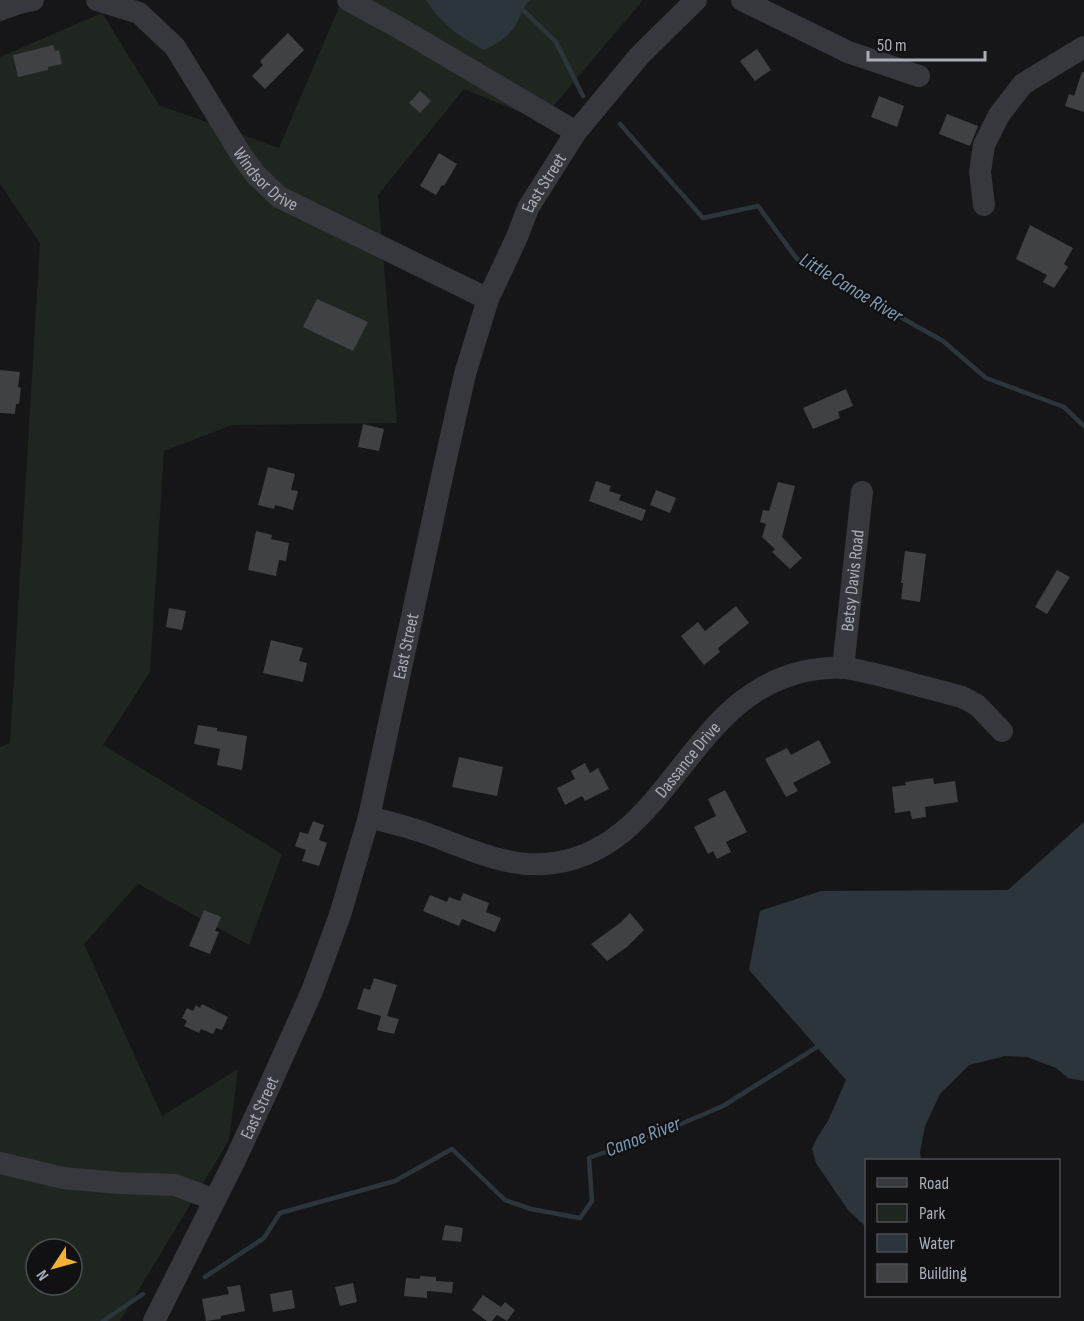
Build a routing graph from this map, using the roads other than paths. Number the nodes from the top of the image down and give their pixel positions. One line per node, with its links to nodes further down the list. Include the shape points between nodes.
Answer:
1 (33, 0): 6 (street)
2 (97, 0): 11 (street, Windsor Drive, via 139,13 175,47 242,156 279,197)
3 (348, 0): 9 (street)
4 (696, 0): 9 (street, East Street, via 640,55)
5 (742, 0): 8 (street, via 848,52)
6 (0, 10)
7 (1084, 47): 10 (street, via 1023,84 999,115 984,145 980,172)
8 (919, 76)
9 (576, 132): 11 (street, East Street, via 528,208)
10 (984, 205)
11 (488, 299): 15 (street, East Street, via 465,374)
12 (862, 492): 13 (street, Betsy Davis Road)
13 (843, 668): 14 (street, Dassance Drive, via 962,697 977,705); 15 (street, Dassance Drive, via 798,672 763,685 721,718 626,830 574,859 516,863)
14 (1002, 731)
15 (369, 818): 17 (street, East Street, via 312,991)
16 (0, 1163): 17 (street, via 63,1178 175,1185)
17 (215, 1200): 18 (street, East Street)
18 (154, 1321)

